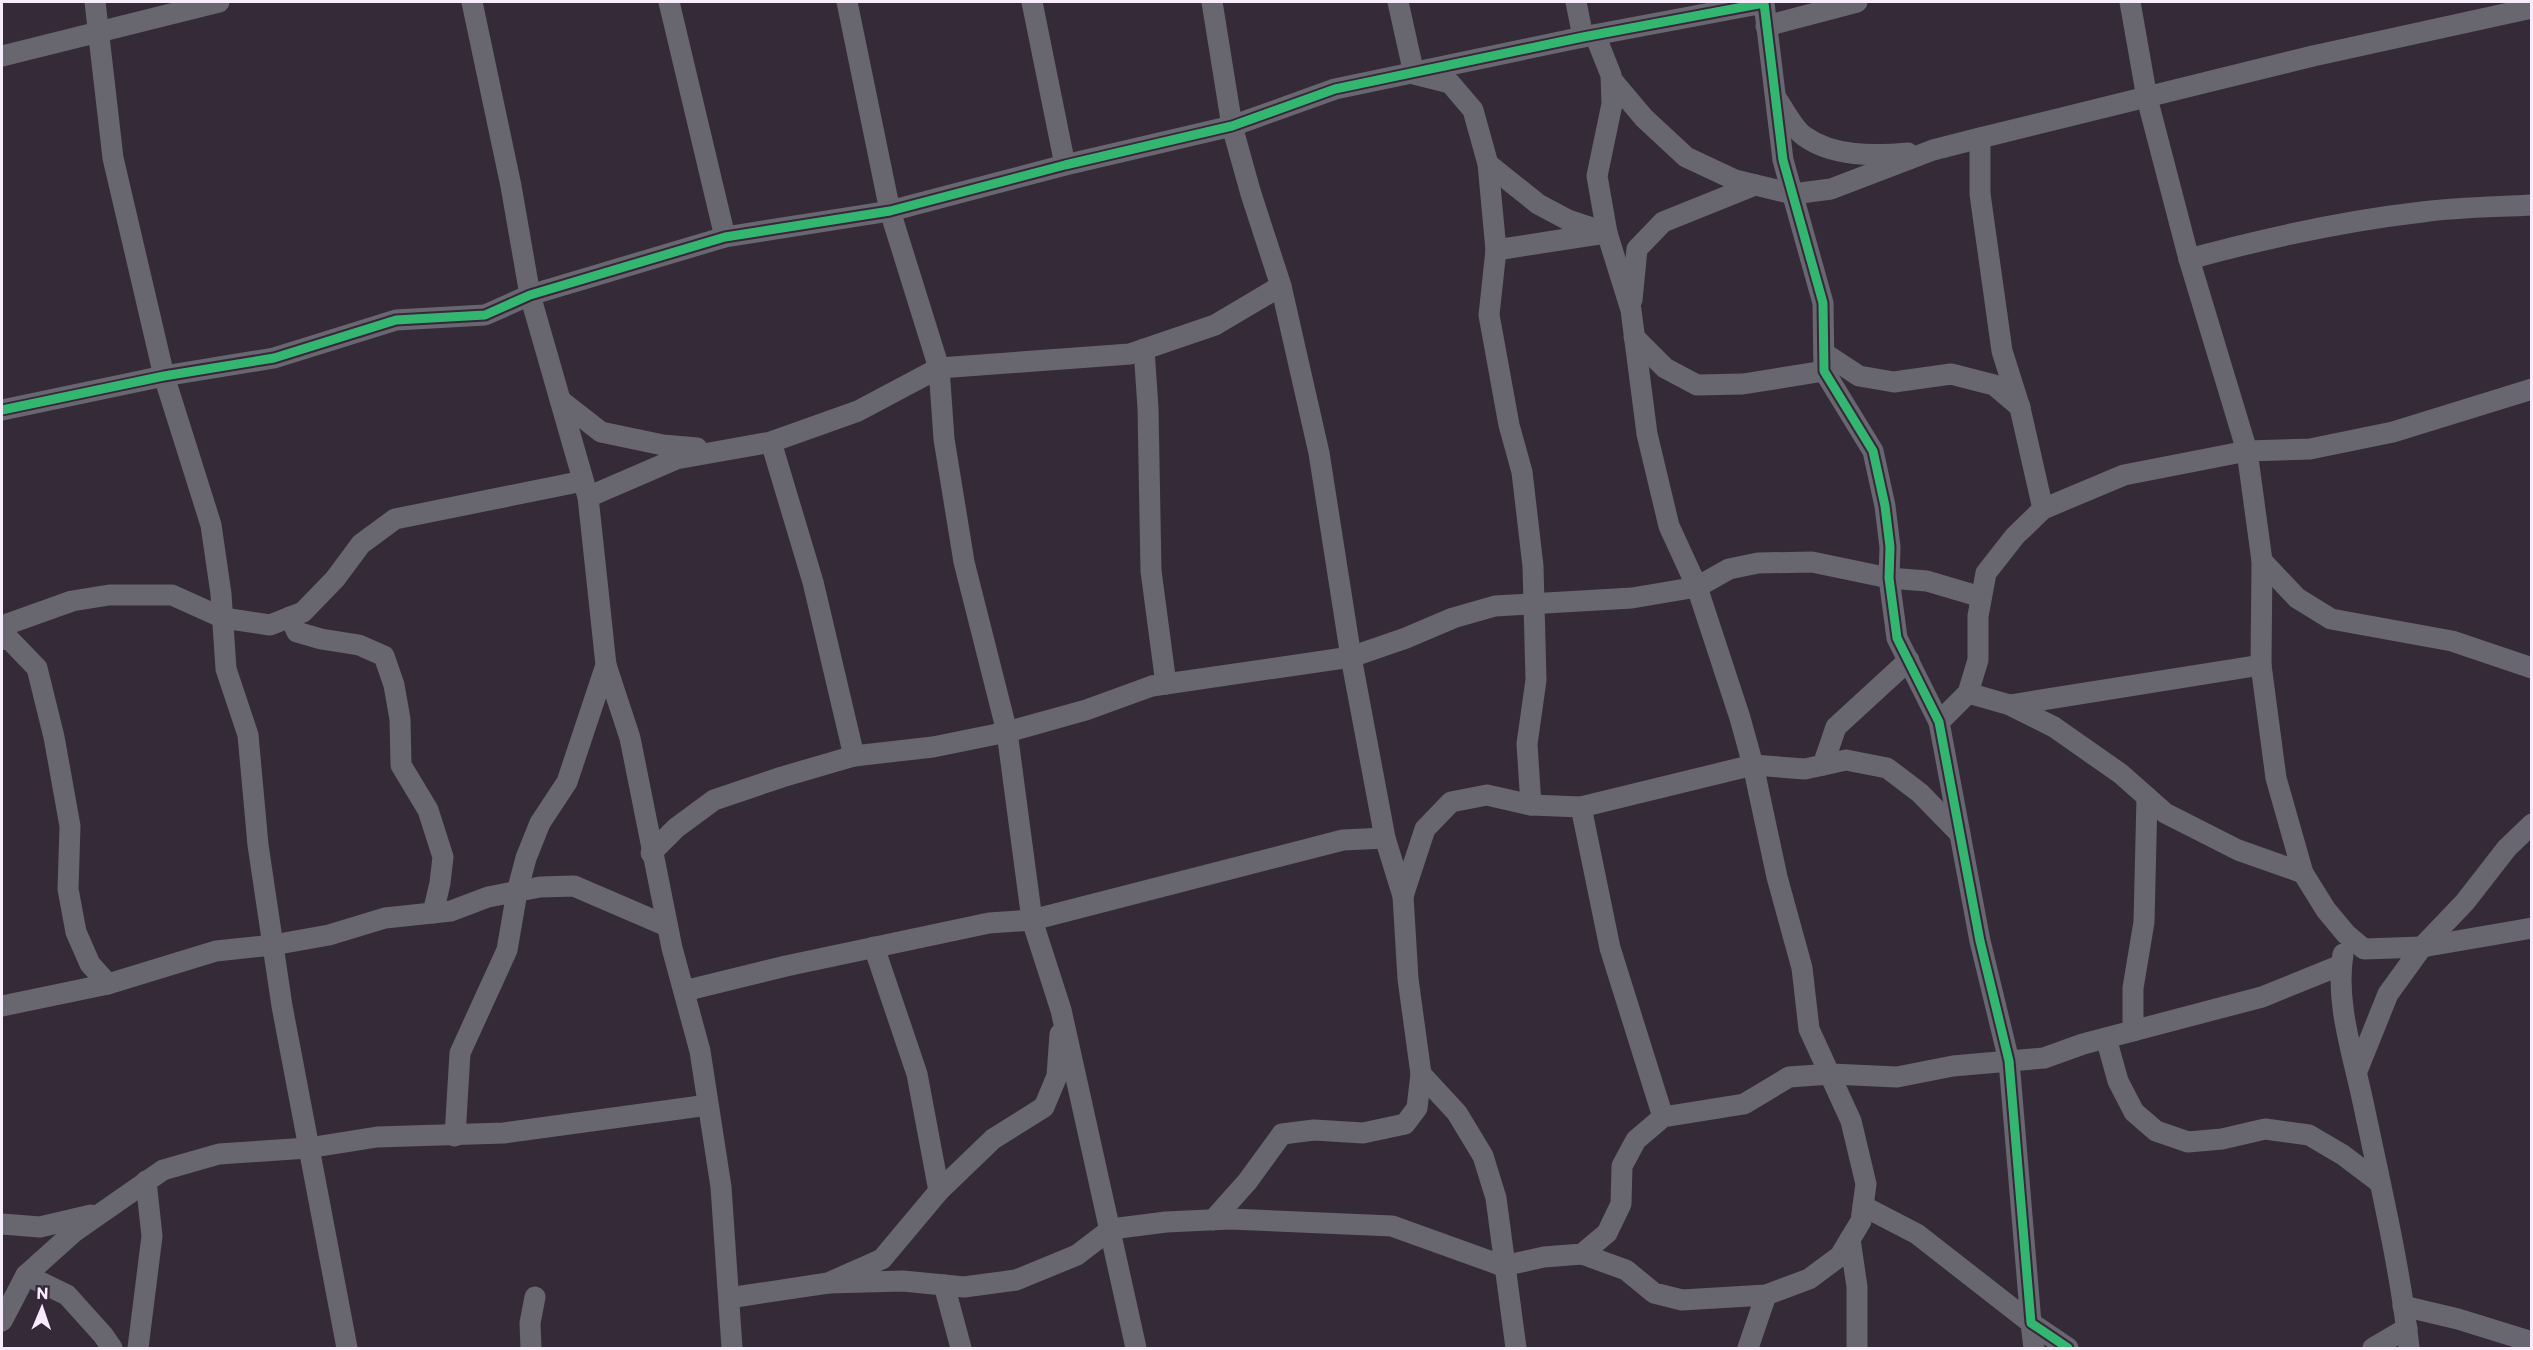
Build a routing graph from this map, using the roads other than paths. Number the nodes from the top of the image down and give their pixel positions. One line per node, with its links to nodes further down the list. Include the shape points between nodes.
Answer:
1 (95, 2): 15 (street)
2 (219, 2): 15 (street)
3 (472, 2): 36 (street)
4 (669, 2): 32 (street)
5 (847, 2): 30 (street)
6 (1032, 2): 26 (street)
7 (1212, 2): 22 (street)
8 (1398, 2): 18 (street)
9 (1576, 2): 16 (street)
10 (1763, 2): 14 (street); 16 (street)
11 (1857, 2): 14 (street)
12 (2130, 2): 21 (street)
13 (2532, 8): 21 (street, via 2313,56)
14 (1766, 27): 20 (street)
15 (99, 30): 17 (street); 42 (street, via 113,158)
16 (1589, 36): 18 (street); 19 (street)
17 (2, 56)
18 (1414, 74): 22 (street, via 1335,89); 25 (street, via 1450,83 1473,110)
19 (1612, 80): 27 (street, via 1644,118 1686,157); 31 (street, via 1612,104 1597,176)
20 (1773, 94): 24 (street, via 1803,135 1835,150 1879,155); 28 (street, via 1783,160)
21 (2147, 98): 23 (street); 34 (street)
22 (1233, 126): 26 (street); 35 (street)
23 (1980, 138): 24 (street); 45 (street, via 1980,194 2002,351)
24 (1933, 150): 28 (street, via 1830,189)
25 (1488, 164): 31 (street, via 1538,204 1568,220); 33 (street)
26 (1065, 165): 30 (street)
27 (1755, 185): 28 (street); 37 (street, via 1663,222 1637,249)
28 (1793, 194): 40 (street, via 1823,303)
29 (2532, 205): 34 (street, via 2424,212 2341,224 2258,240)
30 (890, 212): 32 (street); 41 (street)
31 (1607, 233): 33 (street); 37 (street)
32 (724, 237): 36 (street)
33 (1496, 250): 56 (street, via 1489,315 1509,425 1522,472)
34 (2189, 259): 49 (street)
35 (1281, 286): 39 (street, via 1215,325); 61 (street, via 1318,453)
36 (530, 295): 42 (street, via 485,315 396,320 274,358); 44 (street)
37 (1631, 310): 38 (street)
38 (1634, 337): 40 (street, via 1665,368 1697,385 1743,384); 54 (street, via 1647,434 1669,526)
39 (1144, 349): 41 (street, via 1130,354); 66 (street, via 1151,571)
40 (1824, 362): 45 (street, via 1859,376 1894,382 1951,374 1994,385); 53 (street, via 1874,451 1890,547)
41 (939, 368): 47 (street, via 858,411); 70 (street, via 944,438 964,562)
42 (164, 376): 46 (street); 58 (street, via 211,525)
43 (2532, 389): 49 (street, via 2393,432 2310,449)
44 (560, 400): 48 (street, via 601,432 663,445); 50 (street)
45 (2020, 408): 51 (street)
46 (2, 410)
47 (771, 442): 48 (street); 71 (street, via 813,582)
48 (726, 450): 50 (street, via 676,459)
49 (2247, 451): 51 (street, via 2124,475); 52 (street)
50 (585, 489): 57 (street, via 395,519 361,544 303,612); 63 (street)
51 (2043, 509): 55 (street, via 1986,573)
52 (2262, 561): 64 (street); 65 (street, via 2297,598 2331,619 2452,641)
53 (1890, 578): 54 (street, via 1812,562 1758,563 1729,569); 55 (street, via 1927,581); 62 (street, via 1897,638)
54 (1697, 586): 56 (street, via 1632,598); 72 (street)
55 (1981, 597): 67 (street, via 1978,660)
56 (1534, 605): 61 (street, via 1495,606); 75 (street, via 1536,680 1527,744)
57 (290, 617): 58 (street, via 270,625); 84 (street, via 297,632 359,645 384,656 400,719 401,765 428,810 443,857)
58 (223, 618): 59 (street, via 172,595 109,595 72,601); 89 (street, via 226,669 248,735 258,845)
59 (2, 626)
60 (2, 639): 93 (street, via 10,640 37,668 70,826 68,889 76,932 90,964)
61 (1351, 657): 66 (street); 79 (street)
62 (1909, 660): 69 (street); 73 (street, via 1836,727)
63 (606, 665): 80 (street, via 630,738); 82 (street, via 567,782 540,823)
64 (2261, 665): 68 (street); 81 (street, via 2276,778)
65 (2532, 668)
66 (1166, 684): 70 (street)
67 (1968, 693): 68 (street); 69 (street)
68 (2010, 705): 74 (street, via 2054,727)
69 (1939, 722): 78 (street)
70 (1007, 732): 71 (street, via 933,747); 85 (street)
71 (854, 756): 80 (street, via 714,800 676,828)
72 (1753, 765): 73 (street, via 1805,769); 76 (street); 102 (street, via 1777,878 1802,968 1809,1029)
73 (1823, 765): 78 (street, via 1846,760 1887,768 1920,793)
74 (2147, 797): 81 (street, via 2165,813 2238,850); 97 (street, via 2145,902 2133,988)
75 (1531, 805): 76 (street); 83 (street, via 1487,795 1451,802 1425,829)
76 (1581, 807): 104 (street, via 1610,948)
77 (2532, 824): 91 (street)
78 (1960, 834): 99 (street, via 1980,941)
79 (1385, 838): 83 (street); 85 (street, via 1342,840)
80 (651, 853): 86 (street)
81 (2303, 873): 88 (street)
82 (517, 892): 84 (street); 86 (street, via 574,886); 105 (street, via 507,950 460,1053)
83 (1403, 896): 101 (street, via 1408,979)
84 (433, 913): 89 (street, via 385,918 328,935)
85 (1032, 920): 90 (street, via 989,923); 96 (street)
86 (667, 926): 94 (street)
87 (2532, 928): 91 (street)
88 (2346, 934): 91 (street, via 2364,949); 92 (street)
89 (273, 945): 93 (street, via 216,951); 106 (street)
90 (874, 947): 94 (street); 109 (street, via 917,1074)
91 (2422, 947): 100 (street, via 2388,994)
92 (2341, 965): 97 (street, via 2262,997); 100 (street, via 2343,1010)
93 (108, 984): 95 (street)
94 (684, 991): 103 (street, via 700,1051)
95 (2, 1006)
96 (1061, 1010): 109 (street, via 1057,1076 1044,1107 993,1139); 114 (street)
97 (2133, 1031): 98 (street)
98 (2106, 1038): 99 (street, via 2044,1058); 108 (street, via 2118,1081 2134,1112 2156,1131 2188,1142 2265,1129 2309,1135)
99 (2009, 1061): 102 (street, via 1897,1077); 126 (street)
100 (2356, 1071): 108 (street)
101 (1421, 1074): 112 (street, via 1417,1108 1404,1124 1363,1133 1314,1130 1282,1134); 117 (street, via 1457,1113 1483,1156 1496,1198)
102 (1831, 1074): 104 (street, via 1788,1077 1744,1104); 110 (street, via 1851,1121 1866,1184)
103 (708, 1105): 105 (street, via 556,1127); 123 (street, via 721,1187)
104 (1663, 1117): 116 (street, via 1636,1140 1622,1166 1621,1204 1607,1233)
105 (455, 1136): 106 (street, via 377,1137)
106 (308, 1148): 107 (street, via 219,1155 163,1170); 132 (street)
107 (146, 1181): 111 (street); 131 (street, via 152,1236)
108 (2380, 1183): 124 (street)
109 (939, 1191): 119 (street, via 882,1259)
110 (1863, 1206): 115 (street, via 1862,1221); 126 (street, via 1917,1234)
111 (103, 1212): 113 (street, via 40,1227); 118 (street)
112 (1213, 1220): 114 (street); 117 (street, via 1392,1226)
113 (2, 1224)
114 (1111, 1229): 120 (street, via 1077,1255 1016,1280 964,1287); 136 (street)
115 (1850, 1239): 121 (street, via 1840,1256 1809,1279); 139 (street, via 1857,1287)
116 (1582, 1254): 117 (street); 121 (street, via 1626,1270 1654,1293 1682,1300)
117 (1503, 1266): 137 (street)
118 (26, 1275): 125 (street); 130 (street, via 67,1295)
119 (828, 1283): 120 (street, via 903,1281); 123 (street)
120 (944, 1285): 135 (street)
121 (1766, 1295): 138 (street)
122 (535, 1297): 133 (street)
123 (729, 1298): 134 (street)
124 (2403, 1306): 127 (street); 128 (street, via 2458,1319)
125 (2, 1321)
126 (2031, 1323): 140 (street); 141 (street)
127 (2408, 1338): 142 (street)
128 (2508, 1342): 129 (street)
129 (2532, 1342)
130 (112, 1348)
131 (138, 1348)
132 (347, 1348)
133 (531, 1348)
134 (732, 1348)
135 (961, 1348)
136 (1136, 1348)
137 (1516, 1348)
138 (1748, 1348)
139 (1857, 1348)
140 (2034, 1348)
141 (2068, 1348)
142 (2373, 1348)

